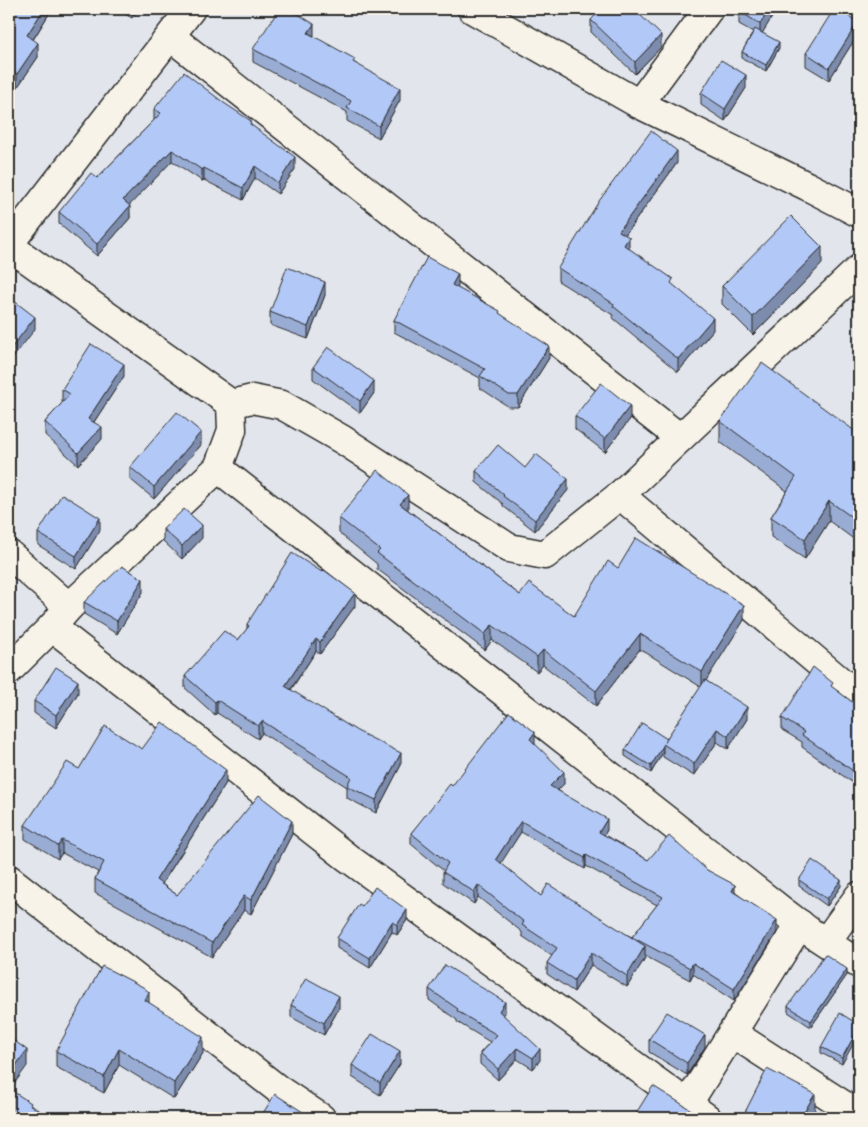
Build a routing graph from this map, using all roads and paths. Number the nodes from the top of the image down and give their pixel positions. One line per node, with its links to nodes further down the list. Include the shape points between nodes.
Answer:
1 (192, 9): 4 (street)
2 (709, 9): 5 (street)
3 (489, 13): 5 (street)
4 (171, 37): 7 (street); 10 (street)
5 (639, 104): 6 (street)
6 (859, 214)
7 (9, 245): 9 (street)
8 (859, 269): 10 (street)
9 (231, 404): 11 (street, via 232,430); 12 (street, via 252,399 282,405 343,440 509,548 546,554)
10 (680, 438): 12 (street)
11 (218, 468): 14 (street); 19 (street)
12 (620, 495): 16 (street)
13 (9, 554): 14 (street)
14 (60, 617): 15 (street); 23 (street, via 348,858)
15 (9, 670)
16 (859, 697)
17 (9, 879): 25 (street, via 279,1090)
18 (859, 896): 20 (street)
19 (800, 924): 20 (street); 22 (street)
20 (826, 942): 21 (street)
21 (859, 964)
22 (732, 1033): 23 (street); 24 (street)
23 (697, 1112)
24 (859, 1115)
25 (321, 1118)

